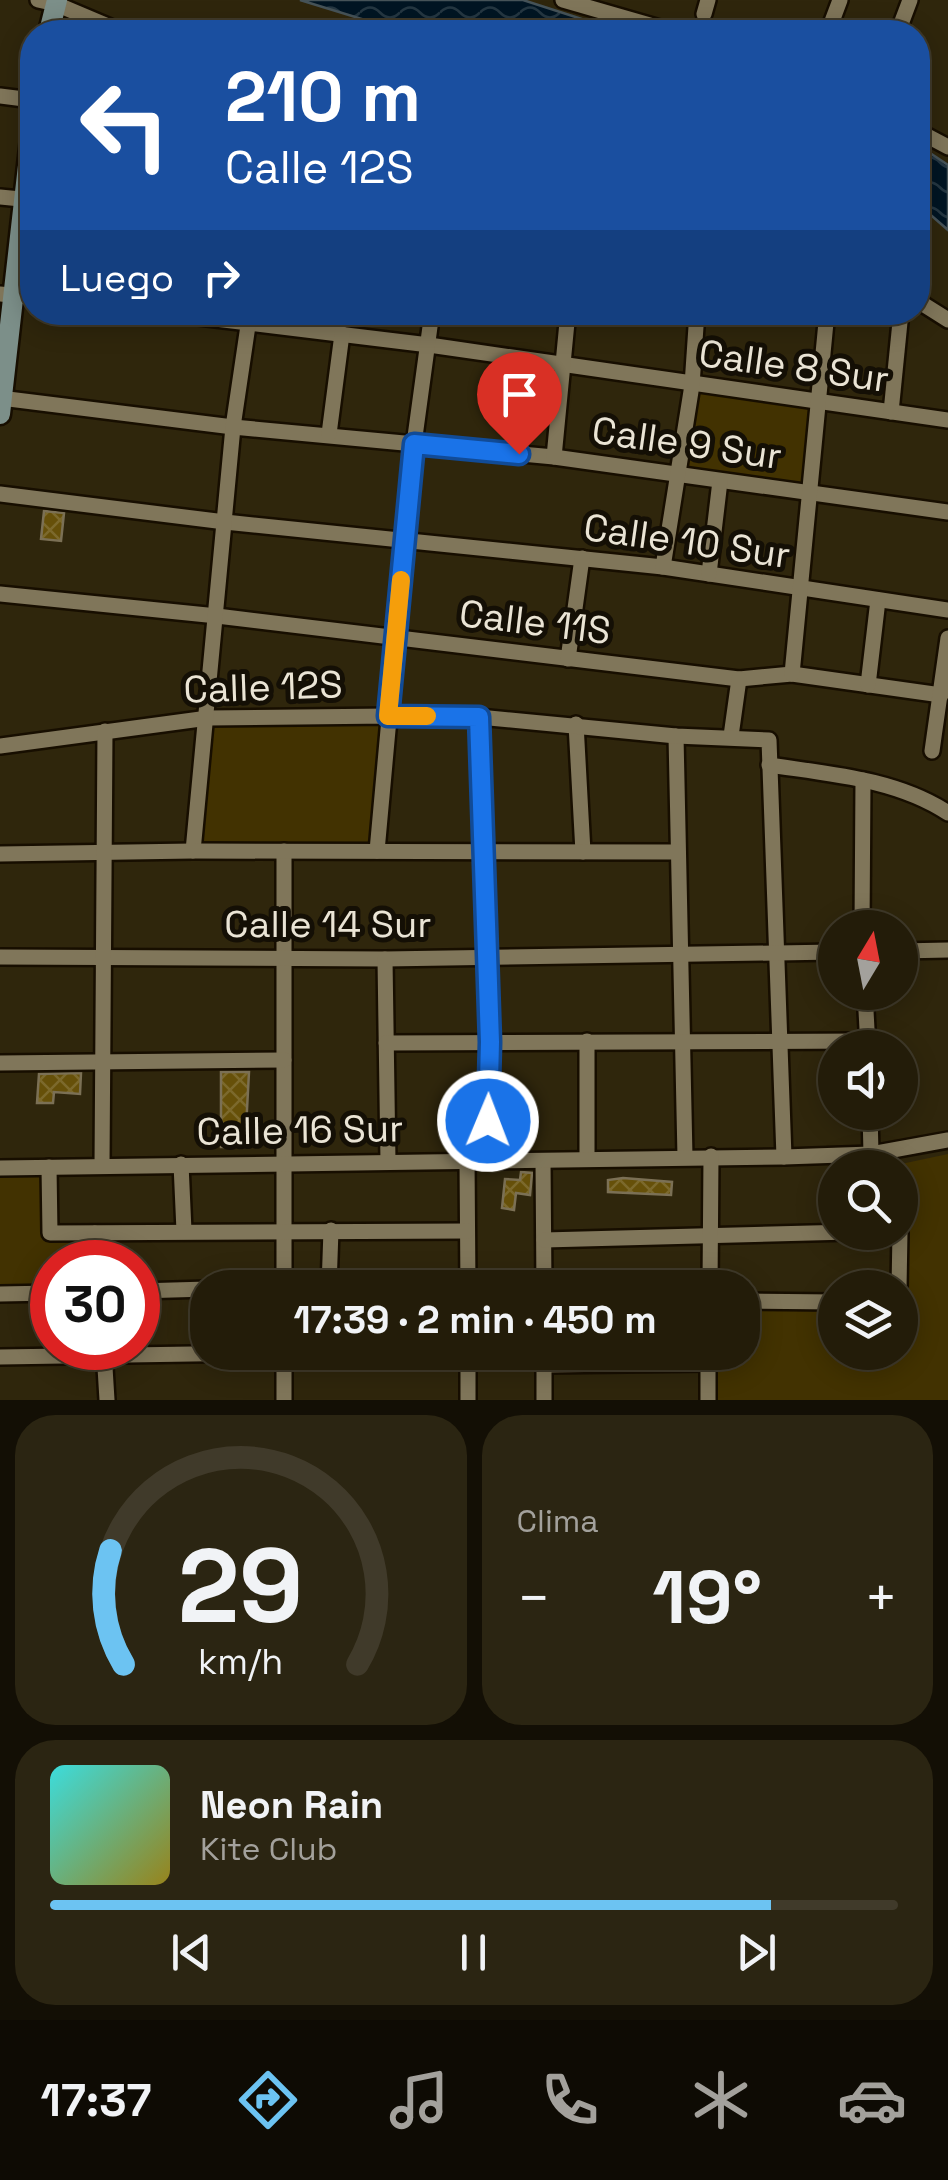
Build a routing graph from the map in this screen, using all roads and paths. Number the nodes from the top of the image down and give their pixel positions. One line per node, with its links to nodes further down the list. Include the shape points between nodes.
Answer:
1 (563, 0): 4 (street)
2 (50, 1): 3 (street)
3 (94, 20)
4 (632, 20)
5 (20, 263): 6 (street)
6 (16, 295): 19 (street)
7 (249, 325): 22 (street)
8 (290, 325): 14 (street, Calle 8 Sur)
9 (431, 325): 15 (street)
10 (566, 325): 16 (street)
11 (695, 325): 17 (street)
12 (823, 325): 18 (street)
13 (900, 325): 20 (street)
14 (342, 334): 15 (street, Calle 8 Sur); 23 (street)
15 (429, 345): 16 (street, Calle 8 Sur); 24 (street)
16 (561, 364): 17 (street, Calle 8 Sur); 25 (street)
17 (692, 385): 18 (street, Calle 8 Sur); 26 (street)
18 (818, 402): 20 (street, Calle 8 Sur); 28 (street)
19 (1, 403): 22 (street, Calle 9 Sur)
20 (890, 412): 21 (street, Calle 8 Sur)
21 (948, 420)
22 (233, 427): 23 (street, Calle 9 Sur); 31 (street)
23 (328, 434): 24 (street, Calle 9 Sur)
24 (414, 444): 25 (street, Calle 9 Sur); 32 (street)
25 (554, 457): 26 (street, Calle 9 Sur)
26 (678, 475): 27 (street, Calle 9 Sur); 34 (street)
27 (720, 480): 28 (street, Calle 9 Sur); 35 (street)
28 (812, 492): 30 (street, Calle 9 Sur); 36 (street)
29 (0, 494): 31 (street, Calle 10 Sur)
30 (948, 512)
31 (225, 522): 32 (street, Calle 10 Sur); 40 (street)
32 (405, 540): 33 (street, Calle 10 Sur); 41 (street)
33 (582, 558): 34 (street, Calle 10 Sur); 43 (street)
34 (664, 568): 35 (street, Calle 10 Sur)
35 (709, 574): 36 (street, Calle 10 Sur)
36 (800, 589): 38 (street, Calle 10 Sur); 44 (street)
37 (0, 594): 40 (street, Calle 11S)
38 (878, 600): 39 (street, Calle 10 Sur); 47 (street)
39 (948, 610)
40 (217, 616): 41 (street, Calle 11S); 51 (street)
41 (396, 638): 43 (street, Calle 11S); 49 (street)
42 (948, 638): 45 (street)
43 (568, 659): 46 (street, Calle 11S)
44 (792, 674): 46 (street, Calle 11S); 47 (street, Calle 11S)
45 (946, 674): 48 (street)
46 (739, 679): 55 (street)
47 (868, 685): 48 (street, Calle 11S)
48 (942, 695): 57 (street)
49 (388, 716): 50 (street, Calle 12S); 51 (street, Calle 12S); 63 (street)
50 (479, 717): 52 (street, Calle 12S); 67 (street)
51 (208, 718): 53 (street, Calle 12S); 61 (street)
52 (576, 724): 54 (street, Calle 12S); 65 (street)
53 (105, 731): 56 (street, Calle 12S); 64 (street)
54 (676, 736): 55 (street, Calle 12S); 66 (street)
55 (731, 736): 58 (street, Calle 12S, via 769,740)
56 (0, 746)
57 (932, 751)
58 (769, 765): 59 (street); 73 (street)
59 (863, 780): 60 (street, via 929,800); 69 (street)
60 (948, 813)
61 (194, 850): 62 (street); 64 (street)
62 (284, 850): 63 (street); 77 (street)
63 (377, 851): 67 (street)
64 (104, 852): 68 (street); 76 (street)
65 (583, 852): 66 (street); 67 (street)
66 (678, 852): 72 (street)
67 (485, 853): 75 (street)
68 (0, 854)
69 (862, 910)
70 (948, 950): 71 (street)
71 (918, 951)
72 (682, 952): 73 (street, Calle 14 Sur); 75 (street, Calle 14 Sur); 85 (street)
73 (776, 952): 74 (street, Calle 14 Sur); 83 (street)
74 (818, 952)
75 (487, 955): 79 (street, Calle 14 Sur); 81 (street)
76 (104, 956): 77 (street, Calle 14 Sur); 78 (street, Calle 14 Sur); 87 (street)
77 (284, 956): 79 (street, Calle 14 Sur); 86 (street)
78 (0, 957)
79 (385, 959): 82 (street)
80 (587, 1040): 81 (street); 85 (street); 94 (street)
81 (490, 1042): 82 (street); 97 (street)
82 (386, 1043): 100 (street)
83 (779, 1043): 84 (street); 85 (street); 95 (street)
84 (818, 1043)
85 (683, 1044): 93 (street)
86 (284, 1060): 87 (street); 99 (street)
87 (103, 1062): 88 (street); 102 (street)
88 (0, 1063)
89 (948, 1140): 90 (street, Calle 16 Sur)
90 (918, 1152)
91 (711, 1156): 93 (street, Calle 16 Sur); 95 (street, Calle 16 Sur); 111 (street)
92 (818, 1156): 95 (street, Calle 16 Sur)
93 (685, 1157): 94 (street, Calle 16 Sur)
94 (586, 1158): 98 (street, Calle 16 Sur)
95 (784, 1158)
96 (467, 1160): 97 (street, Calle 16 Sur); 100 (street, Calle 16 Sur); 108 (street)
97 (488, 1160): 98 (street, Calle 16 Sur)
98 (543, 1161): 113 (street)
99 (284, 1162): 100 (street, Calle 16 Sur); 101 (street, Calle 16 Sur); 105 (street)
100 (388, 1162)
101 (181, 1164): 102 (street, Calle 16 Sur); 107 (street)
102 (102, 1166): 103 (street, Calle 16 Sur)
103 (49, 1167): 104 (street, Calle 16 Sur); 109 (street, via 50,1232)
104 (0, 1168)
105 (284, 1230): 106 (street); 107 (street); 114 (street)
106 (330, 1230): 108 (street); 115 (street)
107 (184, 1231): 109 (street)
108 (467, 1231): 116 (street)
109 (95, 1233): 112 (street)
110 (818, 1233): 111 (street)
111 (711, 1235): 113 (street); 118 (street)
112 (96, 1240)
113 (544, 1240): 117 (street)
114 (284, 1270)
115 (329, 1270)
116 (468, 1270)
117 (544, 1270)
118 (710, 1270)
119 (160, 1290): 120 (street)
120 (190, 1290)
121 (30, 1293): 122 (street)
122 (0, 1294)
123 (760, 1301): 124 (street)
124 (818, 1302)
125 (160, 1352): 126 (street)
126 (190, 1352)
127 (30, 1355): 128 (street)
128 (0, 1356)
129 (105, 1370): 134 (street)
130 (284, 1370): 135 (street)
131 (468, 1370): 136 (street)
132 (544, 1370): 137 (street)
133 (708, 1370): 138 (street)
134 (107, 1400)
135 (284, 1400)
136 (468, 1400)
137 (544, 1400)
138 (708, 1400)

